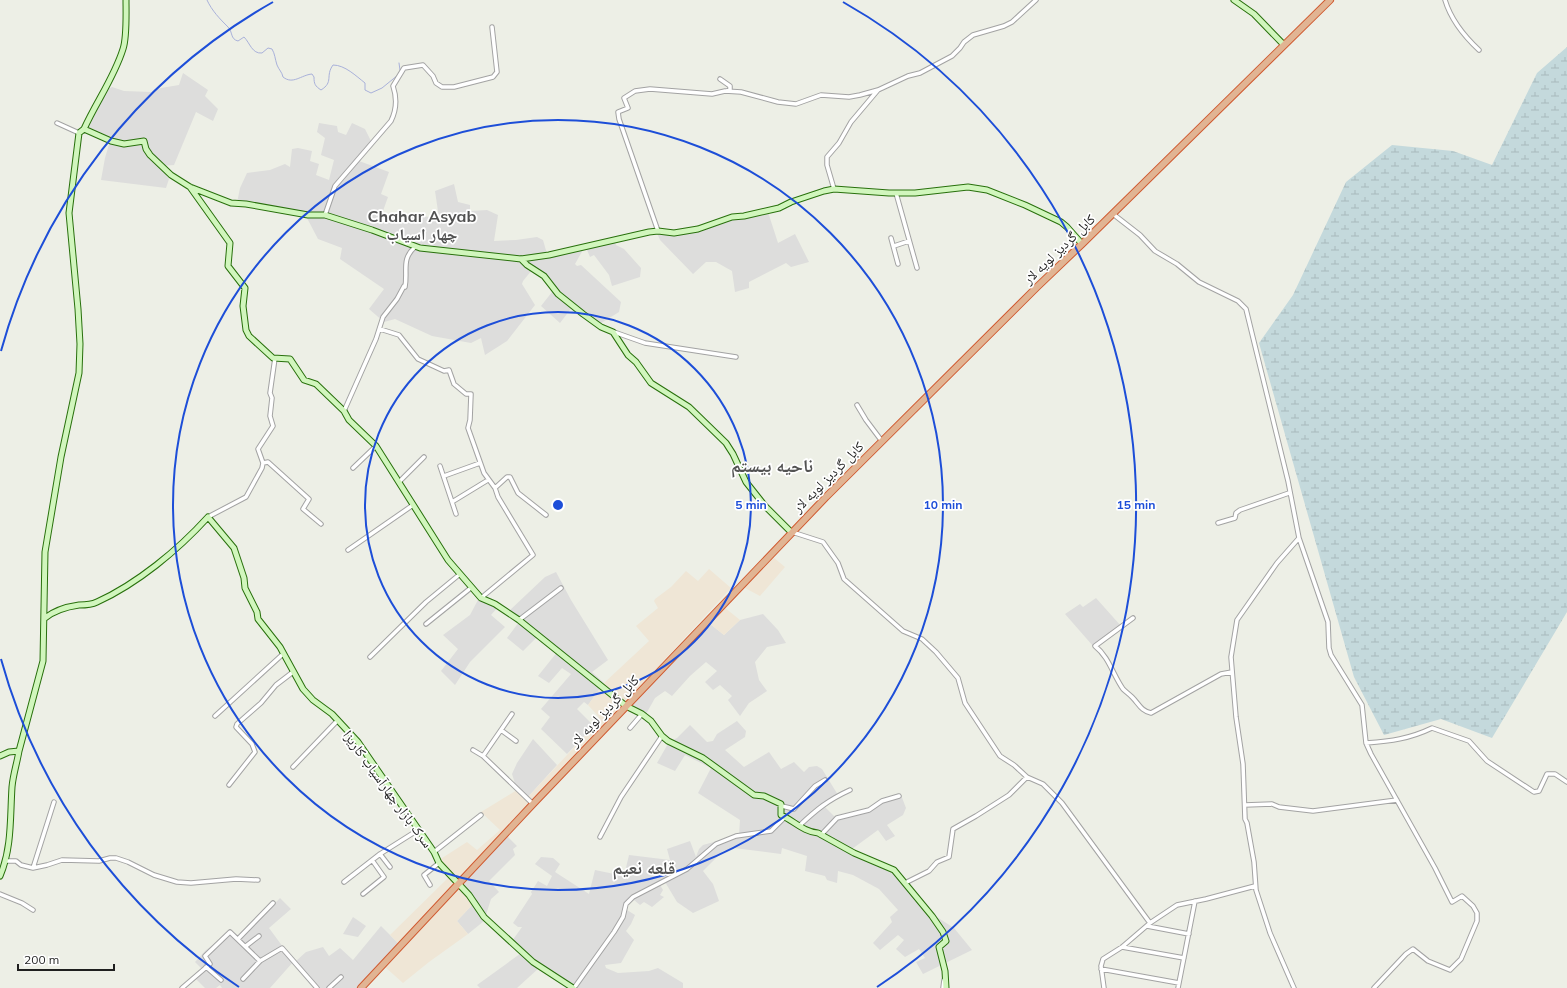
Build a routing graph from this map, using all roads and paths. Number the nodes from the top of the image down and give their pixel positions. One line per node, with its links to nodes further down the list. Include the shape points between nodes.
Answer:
1 (126, 0): 13 (street, via 124,48 105,92 93,109)
2 (1036, 0): 10 (street, via 1012,22 973,35 952,56 920,73)
3 (1234, 0): 7 (street, via 1254,14)
4 (1330, 0): 7 (highway, کابل گردیز لویه لار)
5 (1445, 0): 8 (street, via 1458,27)
6 (492, 28): 19 (street, via 497,72 493,77 454,87 442,86 436,83 423,65 404,68 393,86 396,95 395,113 336,186)
7 (1284, 45): 18 (highway, کابل گردیز لویه لار)
8 (1479, 50)
9 (720, 80): 11 (street, via 730,86 730,90)
10 (878, 90): 11 (street, via 849,97 821,95 796,104 778,102 748,93); 16 (street, via 851,122 839,144 827,157)
11 (725, 91): 20 (street, via 712,94 650,89 635,91 624,98 628,108 618,112 618,119)
12 (57, 123): 14 (street)
13 (84, 129): 14 (street); 15 (street, via 110,141 124,144 144,141 150,155 171,175)
14 (79, 133): 61 (street, via 69,213 78,308 79,373 61,457 45,552)
15 (190, 187): 19 (street, via 231,203 308,215); 32 (street, via 230,243 228,266 245,288 242,306 246,330 257,344)
16 (834, 189): 17 (street); 20 (street, via 779,208 732,217 698,229 674,233)
17 (896, 193): 22 (street); 23 (street, via 968,187 987,190 1061,222)
18 (1113, 214): 23 (highway, کابل گردیز لویه لار); 46 (street, via 1140,235 1155,251 1177,264 1199,282 1238,301 1246,309)
19 (325, 215): 25 (street)
20 (658, 231): 26 (street)
21 (891, 238): 24 (street)
22 (909, 241): 24 (street); 28 (street)
23 (1082, 244): 35 (highway, کابل گردیز لویه لار)
24 (894, 246): 27 (street)
25 (415, 247): 26 (street); 29 (street, via 409,252 406,260 408,271 405,286 383,317)
26 (521, 259): 30 (street, via 544,276 558,294 601,327)
27 (898, 264)
28 (917, 268)
29 (380, 330): 34 (street); 39 (street, via 399,335 418,359 444,371 449,370 454,384 466,394 471,394 468,428)
30 (612, 332): 31 (street, via 645,343); 54 (street, via 651,383 689,407 726,443 734,454 746,482)
31 (736, 357)
32 (275, 358): 34 (street, via 290,359 304,380 316,384); 38 (street, via 270,393 272,426 258,450)
33 (857, 406): 35 (street)
34 (344, 411): 36 (street, via 349,420)
35 (881, 440): 54 (highway, کابل گردیز لویه لار)
36 (376, 446): 41 (street); 44 (street)
37 (424, 457): 44 (street)
38 (263, 463): 51 (street, via 246,497); 53 (street, via 268,462 309,498 303,509)
39 (480, 463): 42 (street); 43 (street)
40 (440, 466): 42 (street)
41 (353, 468)
42 (444, 476): 47 (street)
43 (488, 480): 45 (street); 47 (street)
44 (399, 482): 48 (street)
45 (495, 488): 50 (street, via 508,476 518,493); 60 (street, via 533,555)
46 (1289, 493): 52 (street, via 1240,510 1235,518); 55 (street)
47 (452, 502): 49 (street)
48 (413, 505): 56 (street); 57 (street, via 448,560)
49 (456, 514)
50 (546, 515)
51 (208, 517): 61 (street, via 191,536 123,588 95,603 67,607 54,611); 65 (street, سرک بازار چهارآسیاب کاریزا, via 234,548 245,588 258,618)
52 (1218, 523)
53 (321, 524)
54 (791, 532): 69 (highway, کابل گردیز لویه لار); 84 (street, via 823,542 838,564 844,579 903,631 922,639 936,652 958,678 965,703 1000,756)
55 (1299, 538): 68 (street, via 1237,620 1231,657); 78 (street, via 1328,622 1331,655 1362,705)
56 (348, 550)
57 (460, 574): 58 (street); 66 (street, via 426,602)
58 (472, 587): 60 (street); 64 (street)
59 (561, 588): 63 (street)
60 (481, 598): 63 (street)
61 (45, 618): 80 (street, via 43,661)
62 (1133, 618): 68 (street, via 1095,646 1106,658 1123,689 1144,711 1151,713 1221,674)
63 (518, 620): 69 (street)
64 (426, 624)
65 (283, 654): 67 (street, سرک بازار چهارآسیاب کاریزا); 72 (street)
66 (370, 657)
67 (293, 672): 73 (street, سرک بازار چهارآسیاب کاریزا, via 303,689); 87 (street, via 276,685 261,703 237,724 236,727 252,744 255,752)
68 (1232, 672): 93 (street)
69 (626, 706): 71 (street); 92 (highway, کابل گردیز لویه لار)
70 (512, 714): 75 (street)
71 (642, 714): 74 (street); 76 (street)
72 (215, 716)
73 (338, 720): 83 (street); 98 (street, سرک بازار چهارآسیاب کاریزا, via 358,742)
74 (630, 728)
75 (501, 730): 77 (street); 82 (street)
76 (662, 736): 94 (street, via 687,752 703,758 754,795 764,796); 100 (street, via 621,798)
77 (516, 741)
78 (1366, 742): 86 (street, via 1385,742 1413,737 1432,728 1469,741 1488,761 1534,792 1539,791 1547,774 1555,774); 90 (street)
79 (473, 750): 82 (street)
80 (19, 751): 81 (street); 104 (street, via 12,786)
81 (0, 756)
82 (483, 756): 92 (street)
83 (293, 768)
84 (1027, 777): 111 (street, via 1009,795 953,829 949,856 937,862 929,871); 120 (street, via 1043,784 1062,803)
85 (825, 780): 94 (street, via 815,786 794,809)
86 (1567, 782)
87 (229, 785)
88 (850, 790): 97 (street, via 832,798)
89 (899, 796): 99 (street, via 882,801 869,810 836,818)
90 (1397, 800): 93 (street, via 1313,811 1272,804); 145 (street, via 1452,902 1462,896 1474,906 1477,921 1461,959 1450,970 1428,961 1413,949)
91 (54, 802): 107 (street)
92 (533, 804): 113 (highway, کابل گردیز لویه لار)
93 (1245, 805): 114 (street)
94 (782, 806): 96 (street, via 781,815)
95 (481, 815): 101 (street)
96 (785, 817): 97 (street); 139 (street, via 771,831 736,836 716,844 687,869 633,897 626,904 623,917 614,932)
97 (799, 826): 99 (street)
98 (418, 830): 101 (street, سرک بازار چهارآسیاب کاریزا); 102 (street)
99 (821, 835): 111 (street, via 894,870)
100 (600, 837)
101 (434, 852): 105 (street, سرک بازار چهارآسیاب کاریزا)
102 (380, 854): 103 (street); 106 (street)
103 (372, 860): 110 (street); 116 (street, via 384,877)
104 (6, 861): 107 (street, via 16,861); 108 (street)
105 (439, 863): 112 (street, via 424,875); 113 (street, سرک بازار چهارآسیاب کاریزا)
106 (390, 867)
107 (33, 868): 109 (street, via 62,860 99,861 116,858 177,882)
108 (0, 876)
109 (258, 880)
110 (344, 882)
111 (905, 883): 130 (street, via 943,932 946,942 938,947)
112 (430, 885)
113 (459, 885): 138 (highway, کابل گردیز لویه لار); 139 (street, سرک بازار چهارآسیاب کاریزا, via 484,917 533,962)
114 (1255, 886): 117 (street); 144 (street, via 1270,933)
115 (0, 894): 119 (street)
116 (363, 894)
117 (1195, 901): 120 (street, via 1177,905); 121 (street)
118 (273, 903): 123 (street)
119 (33, 910)
120 (1148, 925): 121 (street); 125 (street)
121 (1189, 934): 126 (street)
122 (259, 936): 124 (street)
123 (238, 939): 124 (street); 128 (street, via 230,932 205,956 210,963)
124 (246, 946): 127 (street)
125 (1122, 947): 126 (street); 129 (street, via 1103,959)
126 (1184, 958): 134 (street)
127 (260, 961): 132 (street); 136 (street, via 282,948)
128 (206, 967): 133 (street); 135 (street)
129 (1101, 969): 134 (street); 142 (street)
130 (945, 971): 140 (street); 141 (street)
131 (341, 977): 137 (street)
132 (243, 979)
133 (221, 980)
134 (1179, 983): 143 (street)
135 (182, 988)
136 (317, 988)
137 (329, 988)
138 (361, 988)
139 (573, 988)
140 (943, 988)
141 (946, 988)
142 (1104, 988)
143 (1178, 988)
144 (1294, 988)
145 (1374, 988)

